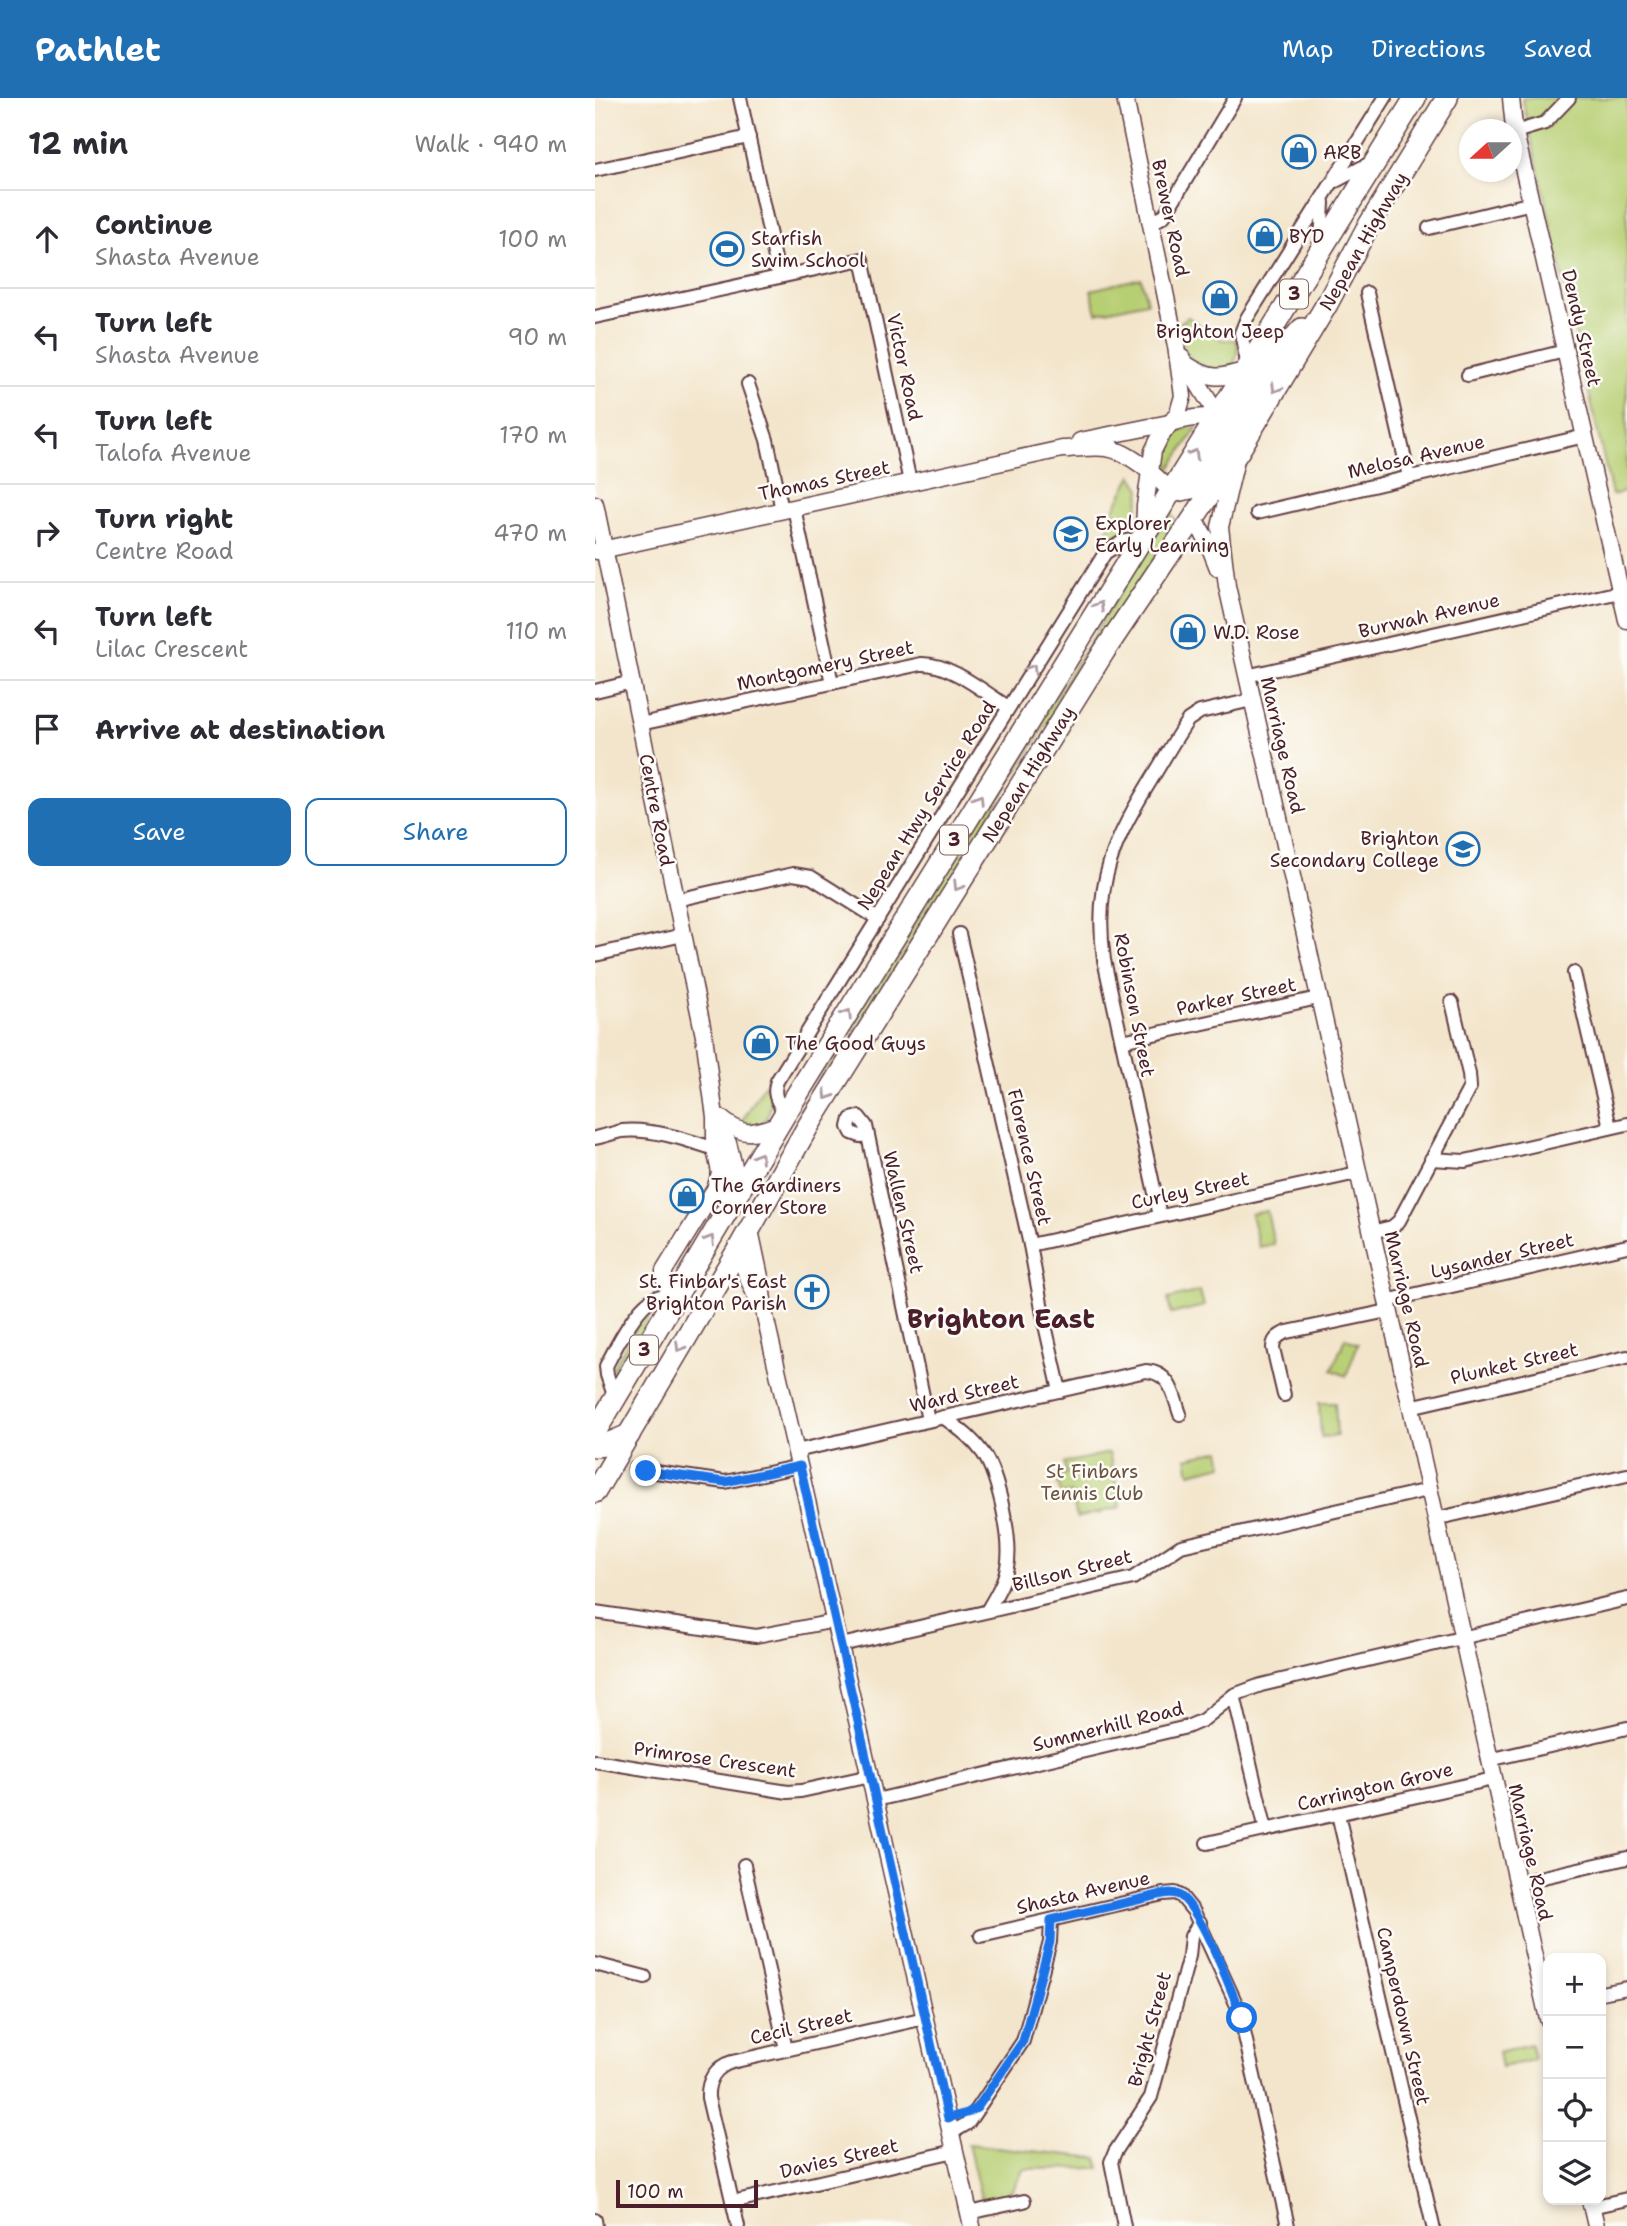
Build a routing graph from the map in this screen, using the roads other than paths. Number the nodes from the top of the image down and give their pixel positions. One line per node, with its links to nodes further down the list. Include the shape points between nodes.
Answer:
1 (740, 98): 13 (street)
2 (1125, 98): 19 (street, Brewer Road)
3 (1235, 98): 19 (street, via 1168,207)
4 (1385, 98): 17 (street)
5 (1503, 98): 10 (street, Dendy Street)
6 (1511, 98): 11 (street, Dendy Street)
7 (1569, 98): 12 (street, via 1545,123)
8 (1414, 99): 9 (highway); 14 (highway, Nepean Highway / 3)
9 (1445, 102): 24 (highway, Nepean Highway / 3)
10 (1511, 119)
11 (1514, 119)
12 (1522, 128)
13 (749, 137): 16 (street); 22 (street)
14 (1377, 159): 17 (street); 21 (highway, Nepean Highway / 3)
15 (1522, 160): 18 (street, Dendy Street)
16 (595, 170)
17 (1327, 190): 21 (street); 29 (street, via 1245,321 1241,333)
18 (1532, 203): 20 (street); 27 (street, Dendy Street)
19 (1149, 218): 26 (street, Brewer Road)
20 (1429, 228)
21 (1320, 251): 29 (highway, Nepean Highway / 3)
22 (779, 277): 25 (street); 38 (street, Victor Road, via 862,260)
23 (1367, 293): 37 (street)
24 (1324, 308): 29 (highway, via 1281,351); 34 (highway, Nepean Highway / 3, one-way to 34)
25 (595, 317)
26 (1176, 346): 28 (street, Brewer Road); 32 (street, Brewer Road, via 1184,398)
27 (1565, 351): 30 (street); 33 (street, Dendy Street)
28 (1185, 364): 29 (street, via 1211,377); 34 (street, Brewer Road)
29 (1252, 372): 34 (highway)
30 (1468, 375)
31 (748, 384): 41 (street)
32 (1171, 423): 34 (street, Thomas Street); 35 (street, Thomas Street); 36 (street, Brewer Road, via 1154,445)
33 (1585, 436): 37 (street, Melosa Avenue); 47 (street, Dendy Street)
34 (1231, 438): 39 (highway, via 1195,485); 43 (highway, Nepean Highway / 3); 45 (street, Marriage Road)
35 (1062, 449): 36 (street, Thomas Street, via 1111,449); 38 (street, Thomas Street)
36 (1149, 471): 39 (street, Thomas Street); 44 (street, Brewer Road)
37 (1409, 477): 42 (street, Melosa Avenue)
38 (910, 482): 41 (street, Thomas Street)
39 (1171, 492): 43 (highway); 44 (highway, Nepean Highway / 3)
40 (595, 504): 46 (street, Centre Road)
41 (788, 509): 46 (street, Thomas Street); 53 (street)
42 (1257, 513)
43 (1197, 515): 45 (street, via 1216,525); 48 (street, Marriage Road); 71 (highway, Nepean Highway / 3, one-way to 71, via 1105,650)
44 (1143, 536): 56 (street, Nepean Hwy Service Road, one-way to 44, via 1105,553); 68 (highway, Nepean Highway / 3, one-way to 44)
45 (1221, 542): 48 (street, Marriage Road)
46 (600, 551): 52 (street, Centre Road)
47 (1621, 566): 49 (street, Dendy Street)
48 (1227, 586): 51 (street, Marriage Road)
49 (1621, 592): 50 (street, Dendy Street); 51 (street, Burwah Avenue)
50 (1627, 620)
51 (1247, 676): 55 (street, Marriage Road)
52 (632, 682): 54 (street); 57 (street, Centre Road)
53 (832, 683): 56 (street, Montgomery Street, via 927,664 949,670); 57 (street, Montgomery Street)
54 (595, 691)
55 (1252, 700): 64 (street, Marriage Road); 66 (street, Robinson Street, via 1191,717 1117,840 1103,889 1100,923)
56 (1008, 707): 59 (street, Nepean Hwy Service Road)
57 (640, 724): 58 (street, Centre Road)
58 (675, 900): 59 (street, via 793,874 811,877); 61 (street, Centre Road)
59 (877, 919): 68 (street, Nepean Hwy Service Road, via 777,1081 775,1094)
60 (959, 934): 84 (street, Florence Street)
61 (683, 935): 62 (street); 67 (street, Centre Road)
62 (595, 956)
63 (1574, 973): 70 (street)
64 (1318, 998): 66 (street, Parker Street); 77 (street, Marriage Road)
65 (1453, 1002): 76 (street, via 1470,1087)
66 (1122, 1041): 81 (street, Robinson Street)
67 (715, 1114): 68 (street, via 743,1133 758,1132); 74 (street, via 708,1131); 75 (street, Centre Road); 79 (street, Centre Road)
68 (782, 1119): 71 (highway); 79 (highway, Nepean Highway / 3, one-way to 68)
69 (1627, 1124): 70 (street)
70 (1610, 1127): 76 (street, via 1465,1161)
71 (807, 1128): 83 (highway, Nepean Highway / 3)
72 (867, 1135): 95 (street, Wallen Street)
73 (595, 1138): 74 (street, via 624,1131)
74 (691, 1140): 75 (street)
75 (715, 1149): 78 (street, Centre Road)
76 (1431, 1159): 82 (street, via 1399,1221)
77 (1357, 1173): 81 (street, Curley Street); 82 (street, Marriage Road)
78 (720, 1174): 80 (street, Centre Road); 86 (street, via 664,1272)
79 (740, 1190): 80 (highway, Nepean Highway / 3); 83 (highway, Centre Road)
80 (728, 1209): 83 (highway, Centre Road); 86 (highway, Nepean Highway / 3, one-way to 80)
81 (1160, 1216): 84 (street, Curley Street)
82 (1371, 1232): 87 (street, Marriage Road)
83 (744, 1239): 97 (highway, Nepean Highway / 3, one-way to 97); 99 (street, Centre Road, via 747,1276 765,1316)
84 (1030, 1245): 89 (street, Florence Street)
85 (1627, 1245): 87 (street, Lysander Street)
86 (674, 1300): 91 (highway, Nepean Highway / 3)
87 (1387, 1306): 90 (street, Lysander Street, via 1279,1336 1273,1348); 92 (street, Marriage Road)
88 (1627, 1357): 92 (street, Plunket Street)
89 (1060, 1391): 93 (street, Ward Street, via 1152,1372 1165,1378); 94 (street, Ward Street)
90 (1284, 1395)
91 (608, 1401): 96 (highway, Nepean Highway / 3)
92 (1410, 1407): 102 (street, Marriage Road)
93 (1180, 1414)
94 (943, 1417): 95 (street, Ward Street); 106 (street, via 978,1447 989,1463 1008,1534 1007,1569)
95 (928, 1420): 99 (street, Ward Street)
96 (595, 1432)
97 (629, 1435): 98 (highway); 103 (highway, Nepean Highway / 3)
98 (595, 1446)
99 (798, 1459): 100 (street, Ward Street, via 725,1482); 108 (street, Centre Road)
100 (635, 1469)
101 (1627, 1475): 104 (street)
102 (1428, 1490): 104 (street, Marriage Road); 106 (street, Billson Street, via 1181,1546 1133,1578)
103 (595, 1492)
104 (1435, 1519): 109 (street, Marriage Road)
105 (1627, 1599): 109 (street, Summerhill Road)
106 (986, 1611): 110 (street, Billson Street)
107 (595, 1612): 108 (street, via 755,1636)
108 (835, 1621): 110 (street, Centre Road)
109 (1461, 1639): 111 (street, Summerhill Road); 113 (street, Marriage Road)
110 (841, 1645): 115 (street, Centre Road)
111 (1234, 1695): 117 (street, Summerhill Road, via 1187,1727); 119 (street)
112 (1627, 1728): 113 (street)
113 (1489, 1760): 116 (street, Marriage Road)
114 (595, 1761): 115 (street, Primrose Crescent, via 787,1792)
115 (870, 1776): 117 (street, Centre Road)
116 (1493, 1779): 118 (street, Carrington Grove); 123 (street, Marriage Road)
117 (876, 1800): 134 (street, Centre Road)
118 (1338, 1814): 119 (street, Carrington Grove); 149 (street, Camperdown Street)
119 (1266, 1830): 120 (street, Carrington Grove)
120 (1207, 1843)
121 (1627, 1858): 123 (street)
122 (744, 1866): 135 (street)
123 (1517, 1883): 133 (street, Marriage Road)
124 (1048, 1921): 125 (street, Shasta Avenue, via 1169,1893 1181,1896); 126 (street, Shasta Avenue); 136 (street, via 1052,1933 1023,2041 977,2108)
125 (1200, 1922): 127 (street, Shasta Avenue); 128 (street, Bright Street, via 1191,1936)
126 (981, 1936)
127 (1206, 1936): 128 (street, Bright Street); 148 (street, Shasta Avenue, via 1242,2018)
128 (1189, 1956): 147 (street, Bright Street, via 1151,2098 1111,2162)
129 (595, 1964): 130 (street)
130 (645, 1977)
131 (1627, 1987): 132 (street)
132 (1606, 1992)
133 (1543, 1993)
134 (925, 2018): 135 (street, Cecil Street); 136 (street, Centre Road)
135 (786, 2049): 141 (street, Cecil Street, via 722,2066 710,2083 709,2098)
136 (949, 2125): 137 (street, Centre Road)
137 (955, 2151): 141 (street, Davies Street); 144 (street, Centre Road)
138 (1627, 2199): 140 (street)
139 (1024, 2201): 144 (street)
140 (1606, 2201)
141 (732, 2202): 146 (street)
142 (1591, 2205): 150 (street)
143 (595, 2220): 145 (street)
144 (971, 2220)
145 (596, 2226)
146 (738, 2226)
147 (1124, 2226)
148 (1288, 2226)
149 (1433, 2226)
150 (1596, 2226)

